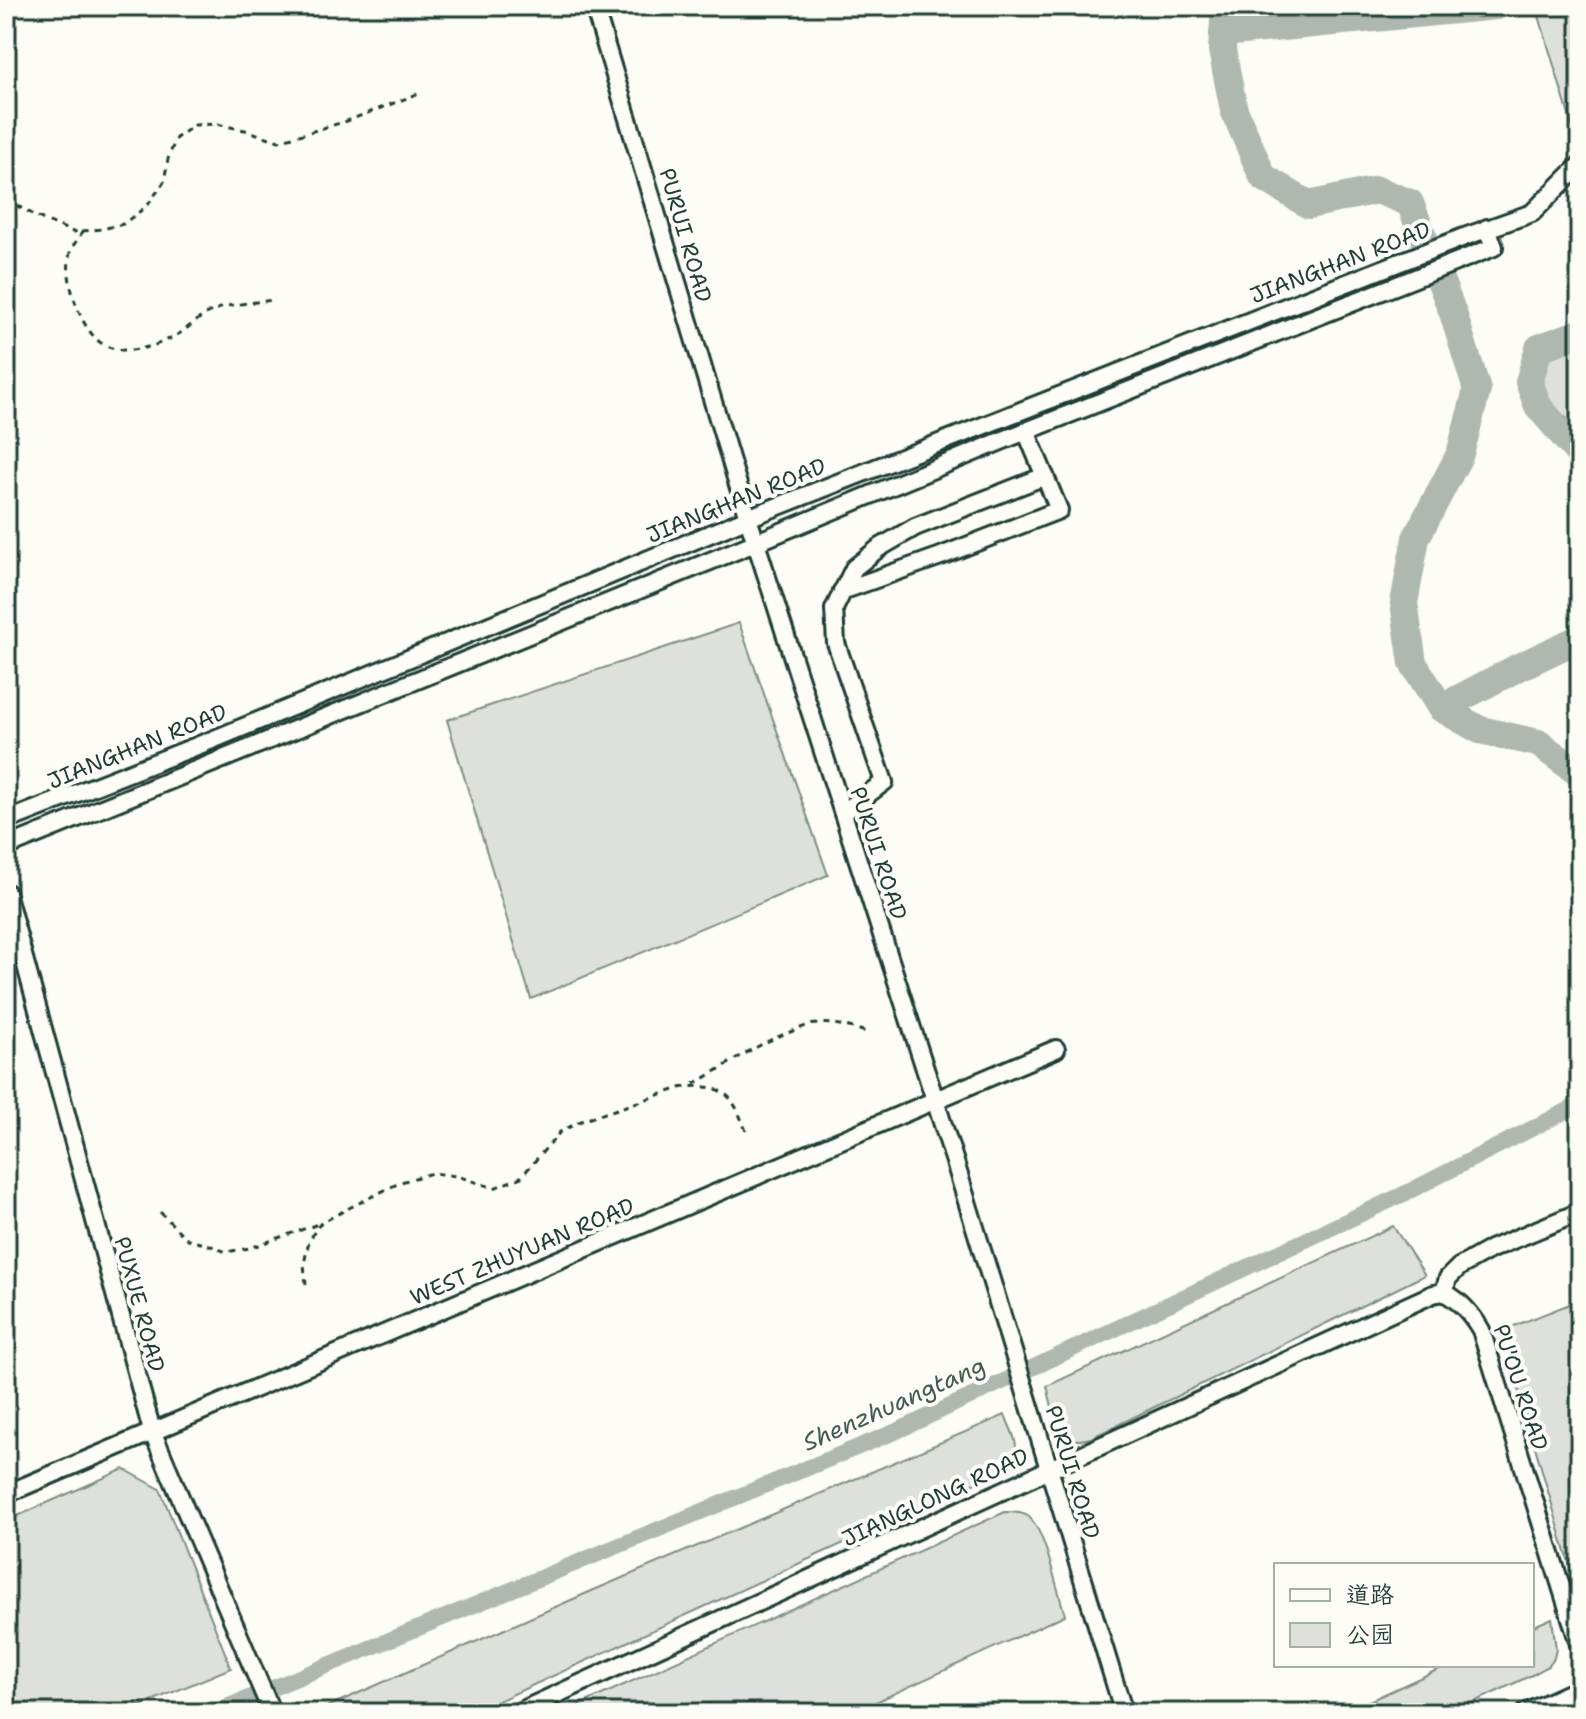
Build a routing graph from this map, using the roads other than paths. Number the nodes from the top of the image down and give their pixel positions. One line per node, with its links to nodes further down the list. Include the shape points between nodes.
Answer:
1 (594, 6): 6 (street, PURUI ROAD)
2 (1580, 165): 3 (street, JIANGHAN ROAD, via 1532,213)
3 (1487, 228): 4 (street, via 1494,247); 6 (street, JIANGHAN ROAD)
4 (1026, 431): 5 (street); 7 (street)
5 (1045, 476): 8 (street, via 915,527 863,560); 8 (street, via 1059,510)
6 (748, 518): 7 (street, PURUI ROAD); 10 (street, JIANGHAN ROAD)
7 (757, 542): 9 (street, PURUI ROAD); 11 (street)
8 (842, 591): 9 (street, via 834,609 836,643 884,782)
9 (843, 813): 14 (street, PURUI ROAD)
10 (6, 821)
11 (6, 847)
12 (6, 892): 17 (street, PUXUE ROAD)
13 (1056, 1049): 14 (street, WEST ZHUYUAN ROAD)
14 (935, 1100): 17 (street, WEST ZHUYUAN ROAD); 18 (street, PURUI ROAD)
15 (1580, 1212): 16 (street, via 1459,1267)
16 (1444, 1292): 18 (street, JIANGLONG ROAD); 20 (street, PU'OU ROAD, via 1471,1312 1481,1330)
17 (152, 1431): 19 (street, WEST ZHUYUAN ROAD); 22 (street, PUXUE ROAD)
18 (1049, 1468): 23 (street, JIANGLONG ROAD); 24 (street, PURUI ROAD)
19 (6, 1494)
20 (1580, 1647)
21 (1580, 1688): 25 (street)
22 (272, 1713)
23 (516, 1713)
24 (1124, 1713)
25 (1525, 1713)

